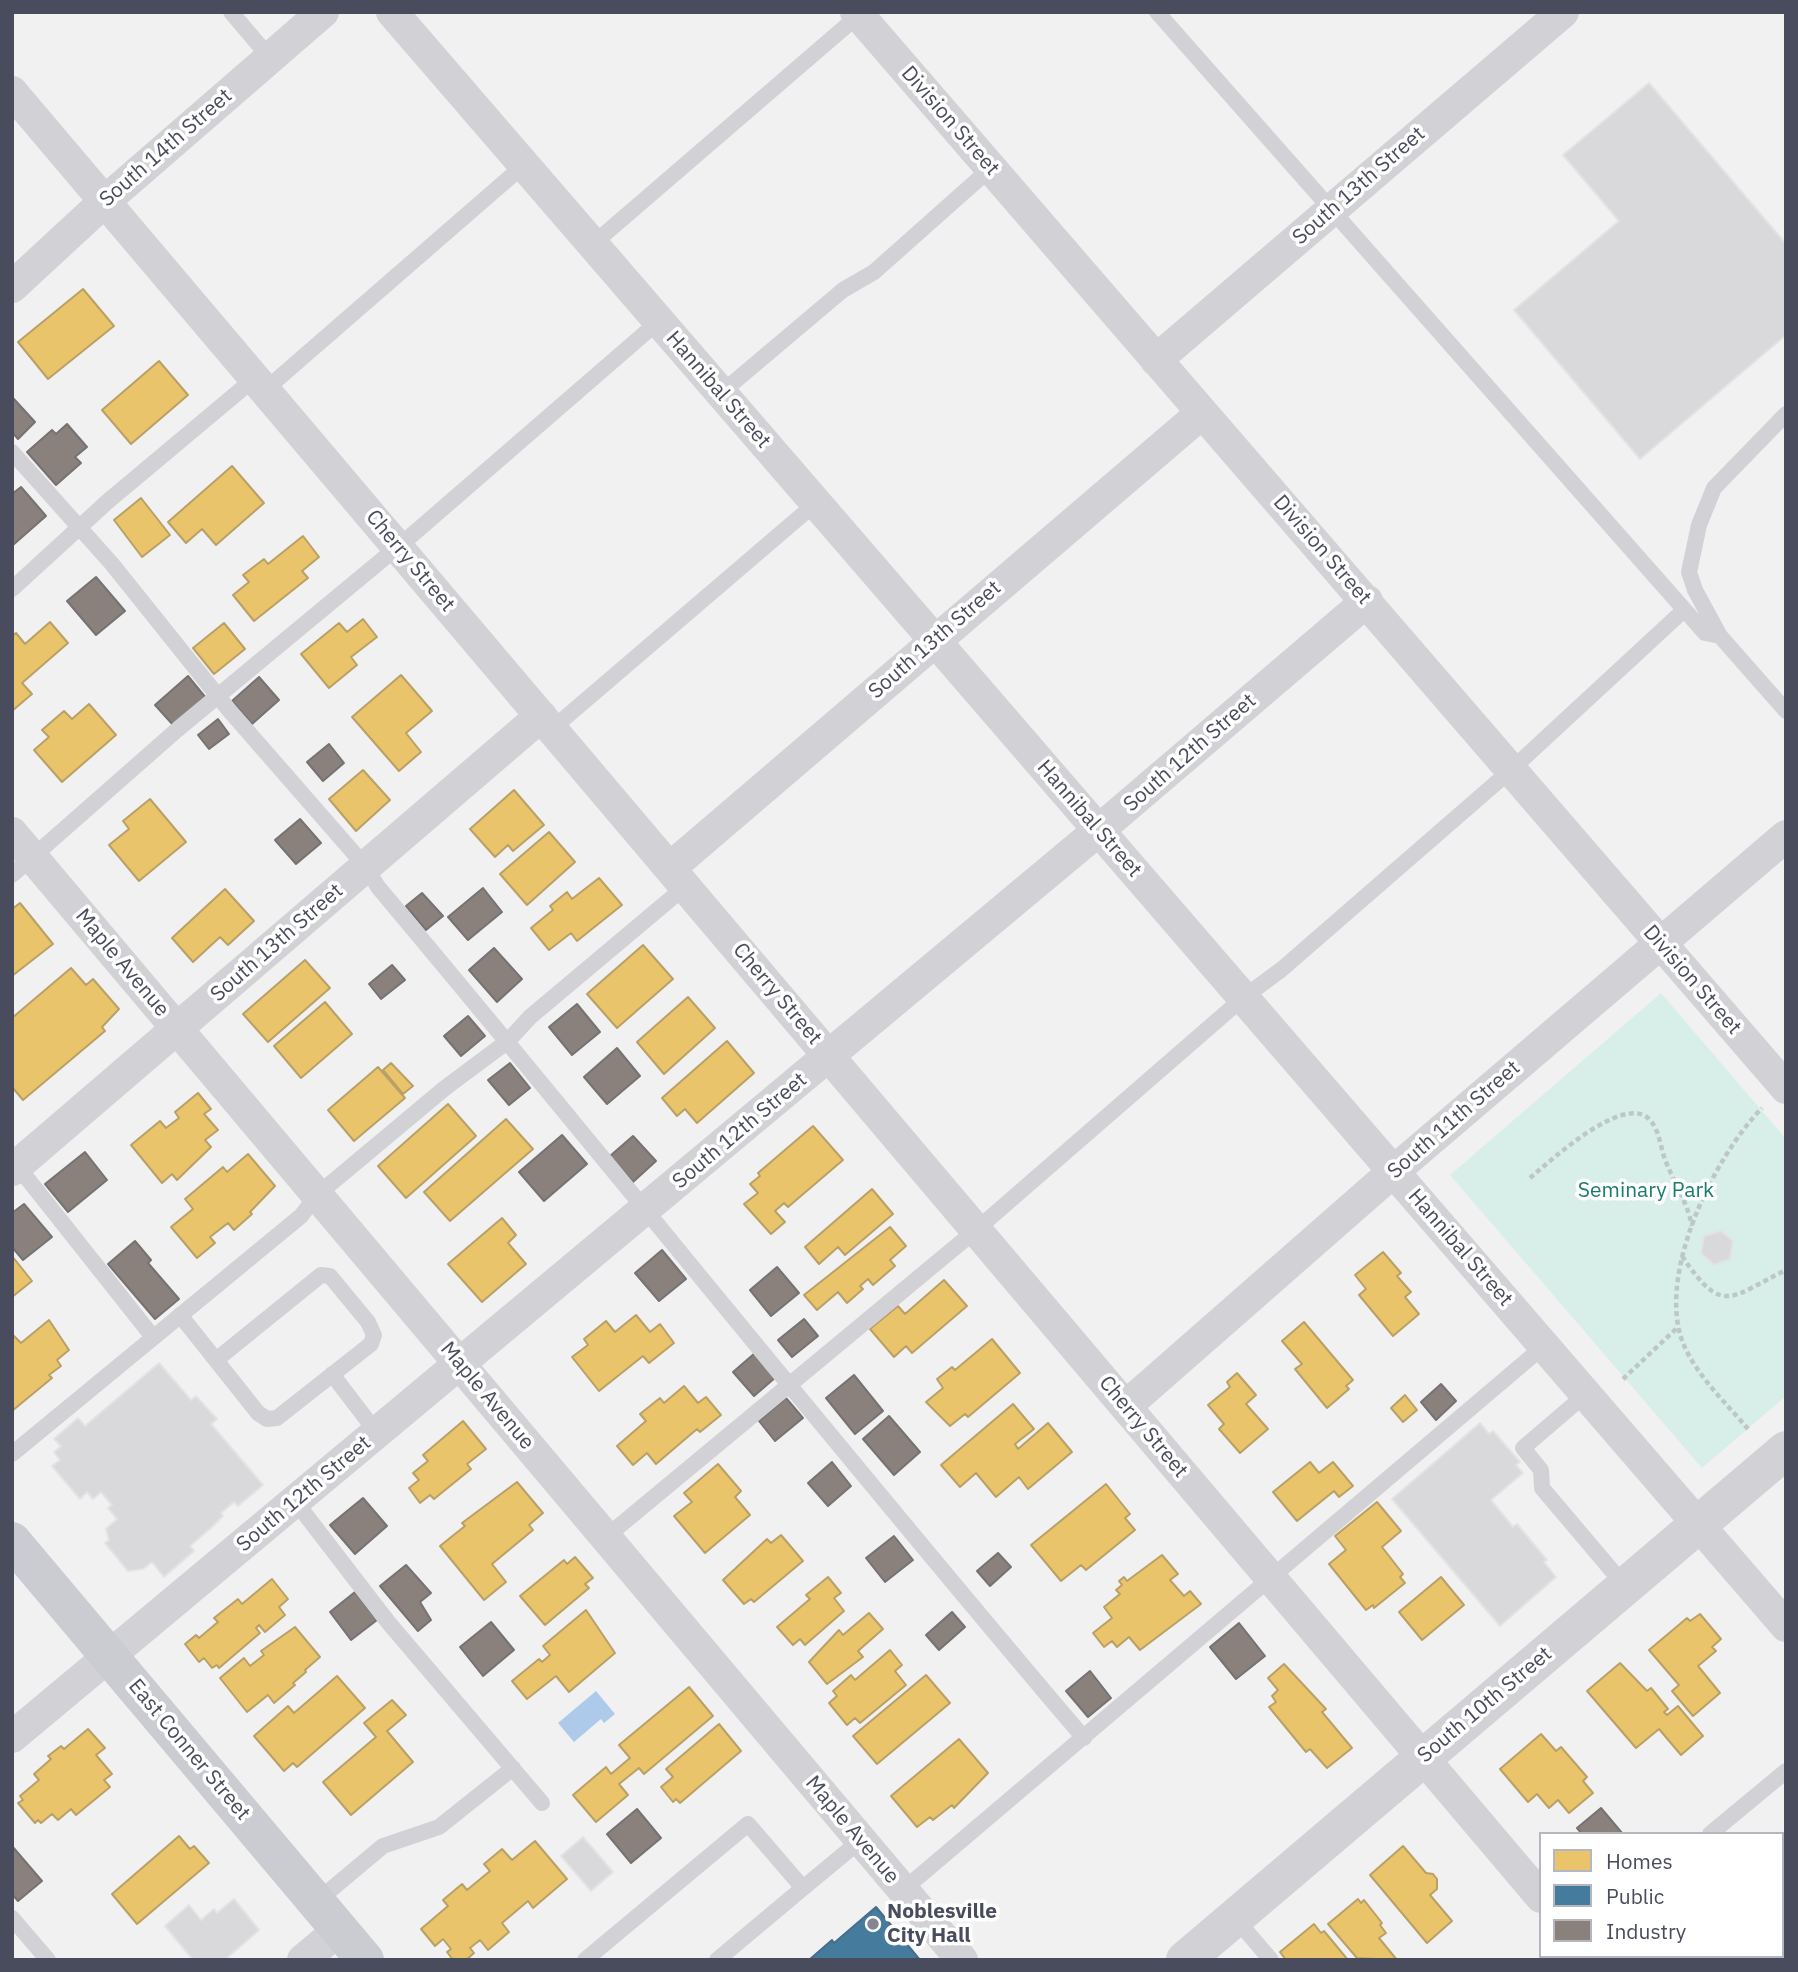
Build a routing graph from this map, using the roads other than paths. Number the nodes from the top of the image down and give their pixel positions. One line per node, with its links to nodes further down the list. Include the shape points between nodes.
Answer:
1 (231, 12): 7 (lane)
2 (323, 12): 7 (street, South 14th Street)
3 (392, 12): 9 (street, Hannibal Street)
4 (1157, 12): 12 (lane)
5 (1563, 12): 12 (street, South 13th Street)
6 (858, 14): 10 (street, Division Street); 13 (lane)
7 (270, 58): 11 (street, South 14th Street)
8 (12, 92): 11 (street, Cherry Street)
9 (524, 165): 13 (street, Hannibal Street); 17 (lane)
10 (991, 168): 16 (street, Division Street); 18 (lane, via 874,272 843,290)
11 (105, 201): 14 (street, South 14th Street); 17 (street, Cherry Street)
12 (1331, 211): 16 (street, South 13th Street); 27 (lane)
13 (593, 244): 15 (street, Hannibal Street)
14 (12, 287)
15 (659, 321): 18 (street, Hannibal Street); 24 (lane)
16 (1156, 360): 19 (street, Division Street)
17 (260, 384): 23 (lane); 24 (street, Cherry Street)
18 (721, 393): 22 (street, Hannibal Street)
19 (1202, 413): 26 (street, Division Street); 29 (street, South 13th Street)
20 (1786, 414): 28 (lane, via 1714,488 1699,525 1689,572)
21 (12, 452): 23 (lane)
22 (816, 503): 29 (street, Hannibal Street); 32 (lane)
23 (79, 527): 25 (lane); 30 (lane)
24 (397, 546): 30 (lane); 32 (street, Cherry Street)
25 (12, 589)
26 (1367, 601): 33 (street, Division Street); 34 (street, South 12th Street)
27 (1684, 610): 28 (lane, via 1705,633); 33 (lane)
28 (1720, 636): 31 (lane)
29 (934, 640): 34 (street, Hannibal Street); 39 (street, South 13th Street)
30 (218, 696): 37 (lane); 38 (lane)
31 (1786, 711)
32 (547, 722): 38 (street, South 13th Street); 39 (street, Cherry Street)
33 (1511, 770): 40 (street, Division Street); 41 (lane)
34 (1099, 830): 41 (street, Hannibal Street); 44 (street, South 12th Street)
35 (12, 833): 37 (street, Maple Avenue)
36 (1786, 836): 40 (street, South 11th Street)
37 (22, 866): 42 (street, Maple Avenue)
38 (366, 867): 42 (street, South 13th Street); 43 (lane)
39 (678, 877): 43 (lane); 44 (street, Cherry Street)
40 (1660, 943): 45 (street, Division Street); 47 (street, South 11th Street)
41 (1243, 998): 47 (street, Hannibal Street); 50 (lane)
42 (178, 1029): 46 (street, South 13th Street); 48 (street, Maple Avenue)
43 (508, 1041): 48 (lane); 49 (lane)
44 (829, 1056): 49 (street, South 12th Street); 50 (street, Cherry Street)
45 (1775, 1097)
46 (14, 1165): 52 (lane)
47 (1394, 1171): 53 (street, Hannibal Street); 59 (street, South 11th Street)
48 (317, 1195): 51 (lane, via 302,1216); 55 (street, Maple Avenue)
49 (645, 1210): 55 (street, South 12th Street); 57 (lane)
50 (976, 1230): 57 (lane); 59 (street, Cherry Street)
51 (180, 1315): 52 (lane); 54 (lane)
52 (153, 1337): 62 (lane)
53 (1544, 1346): 58 (street, Hannibal Street); 67 (lane)
54 (216, 1360): 56 (lane, via 267,1419 277,1418); 56 (lane, via 311,1281 330,1276 374,1335 371,1344)
55 (460, 1364): 60 (street, South 12th Street); 65 (street, Maple Avenue)
56 (332, 1374): 60 (lane)
57 (790, 1382): 65 (lane); 72 (lane)
58 (1586, 1394): 64 (street, Hannibal Street); 68 (lane, via 1523,1448 1541,1470 1542,1488)
59 (1126, 1406): 67 (street, Cherry Street)
60 (377, 1433): 63 (street, South 12th Street)
61 (1786, 1450): 64 (main road, South 10th Street)
62 (12, 1454)
63 (295, 1501): 70 (street, South 12th Street); 74 (lane, via 388,1622)
64 (1698, 1524): 68 (main road, South 10th Street); 69 (street, Hannibal Street)
65 (606, 1537): 78 (street, Maple Avenue)
66 (12, 1541): 70 (main road, East Conner Street)
67 (1271, 1578): 72 (lane); 73 (street, Cherry Street)
68 (1625, 1586): 73 (main road, South 10th Street)
69 (1786, 1626)
70 (109, 1656): 71 (street, South 12th Street); 82 (main road, East Conner Street)
71 (12, 1737)
72 (1084, 1738): 80 (lane)
73 (1423, 1758): 81 (street, Cherry Street); 84 (main road, South 10th Street)
74 (513, 1768): 76 (lane); 82 (lane, via 439,1827 383,1846)
75 (1786, 1771): 77 (lane)
76 (542, 1803)
77 (1712, 1832)
78 (860, 1840): 79 (lane); 80 (street, Maple Avenue)
79 (803, 1888): 88 (lane, via 748,1824); 89 (lane)
80 (903, 1890): 90 (street, Maple Avenue)
81 (1539, 1895)
82 (328, 1916): 86 (street); 87 (main road, East Conner Street)
83 (12, 1918): 85 (lane)
84 (1235, 1918): 91 (main road, South 10th Street); 92 (lane)
85 (48, 1960)
86 (303, 1960)
87 (365, 1960)
88 (585, 1960)
89 (717, 1960)
90 (962, 1960)
91 (1185, 1960)
92 (1271, 1960)

